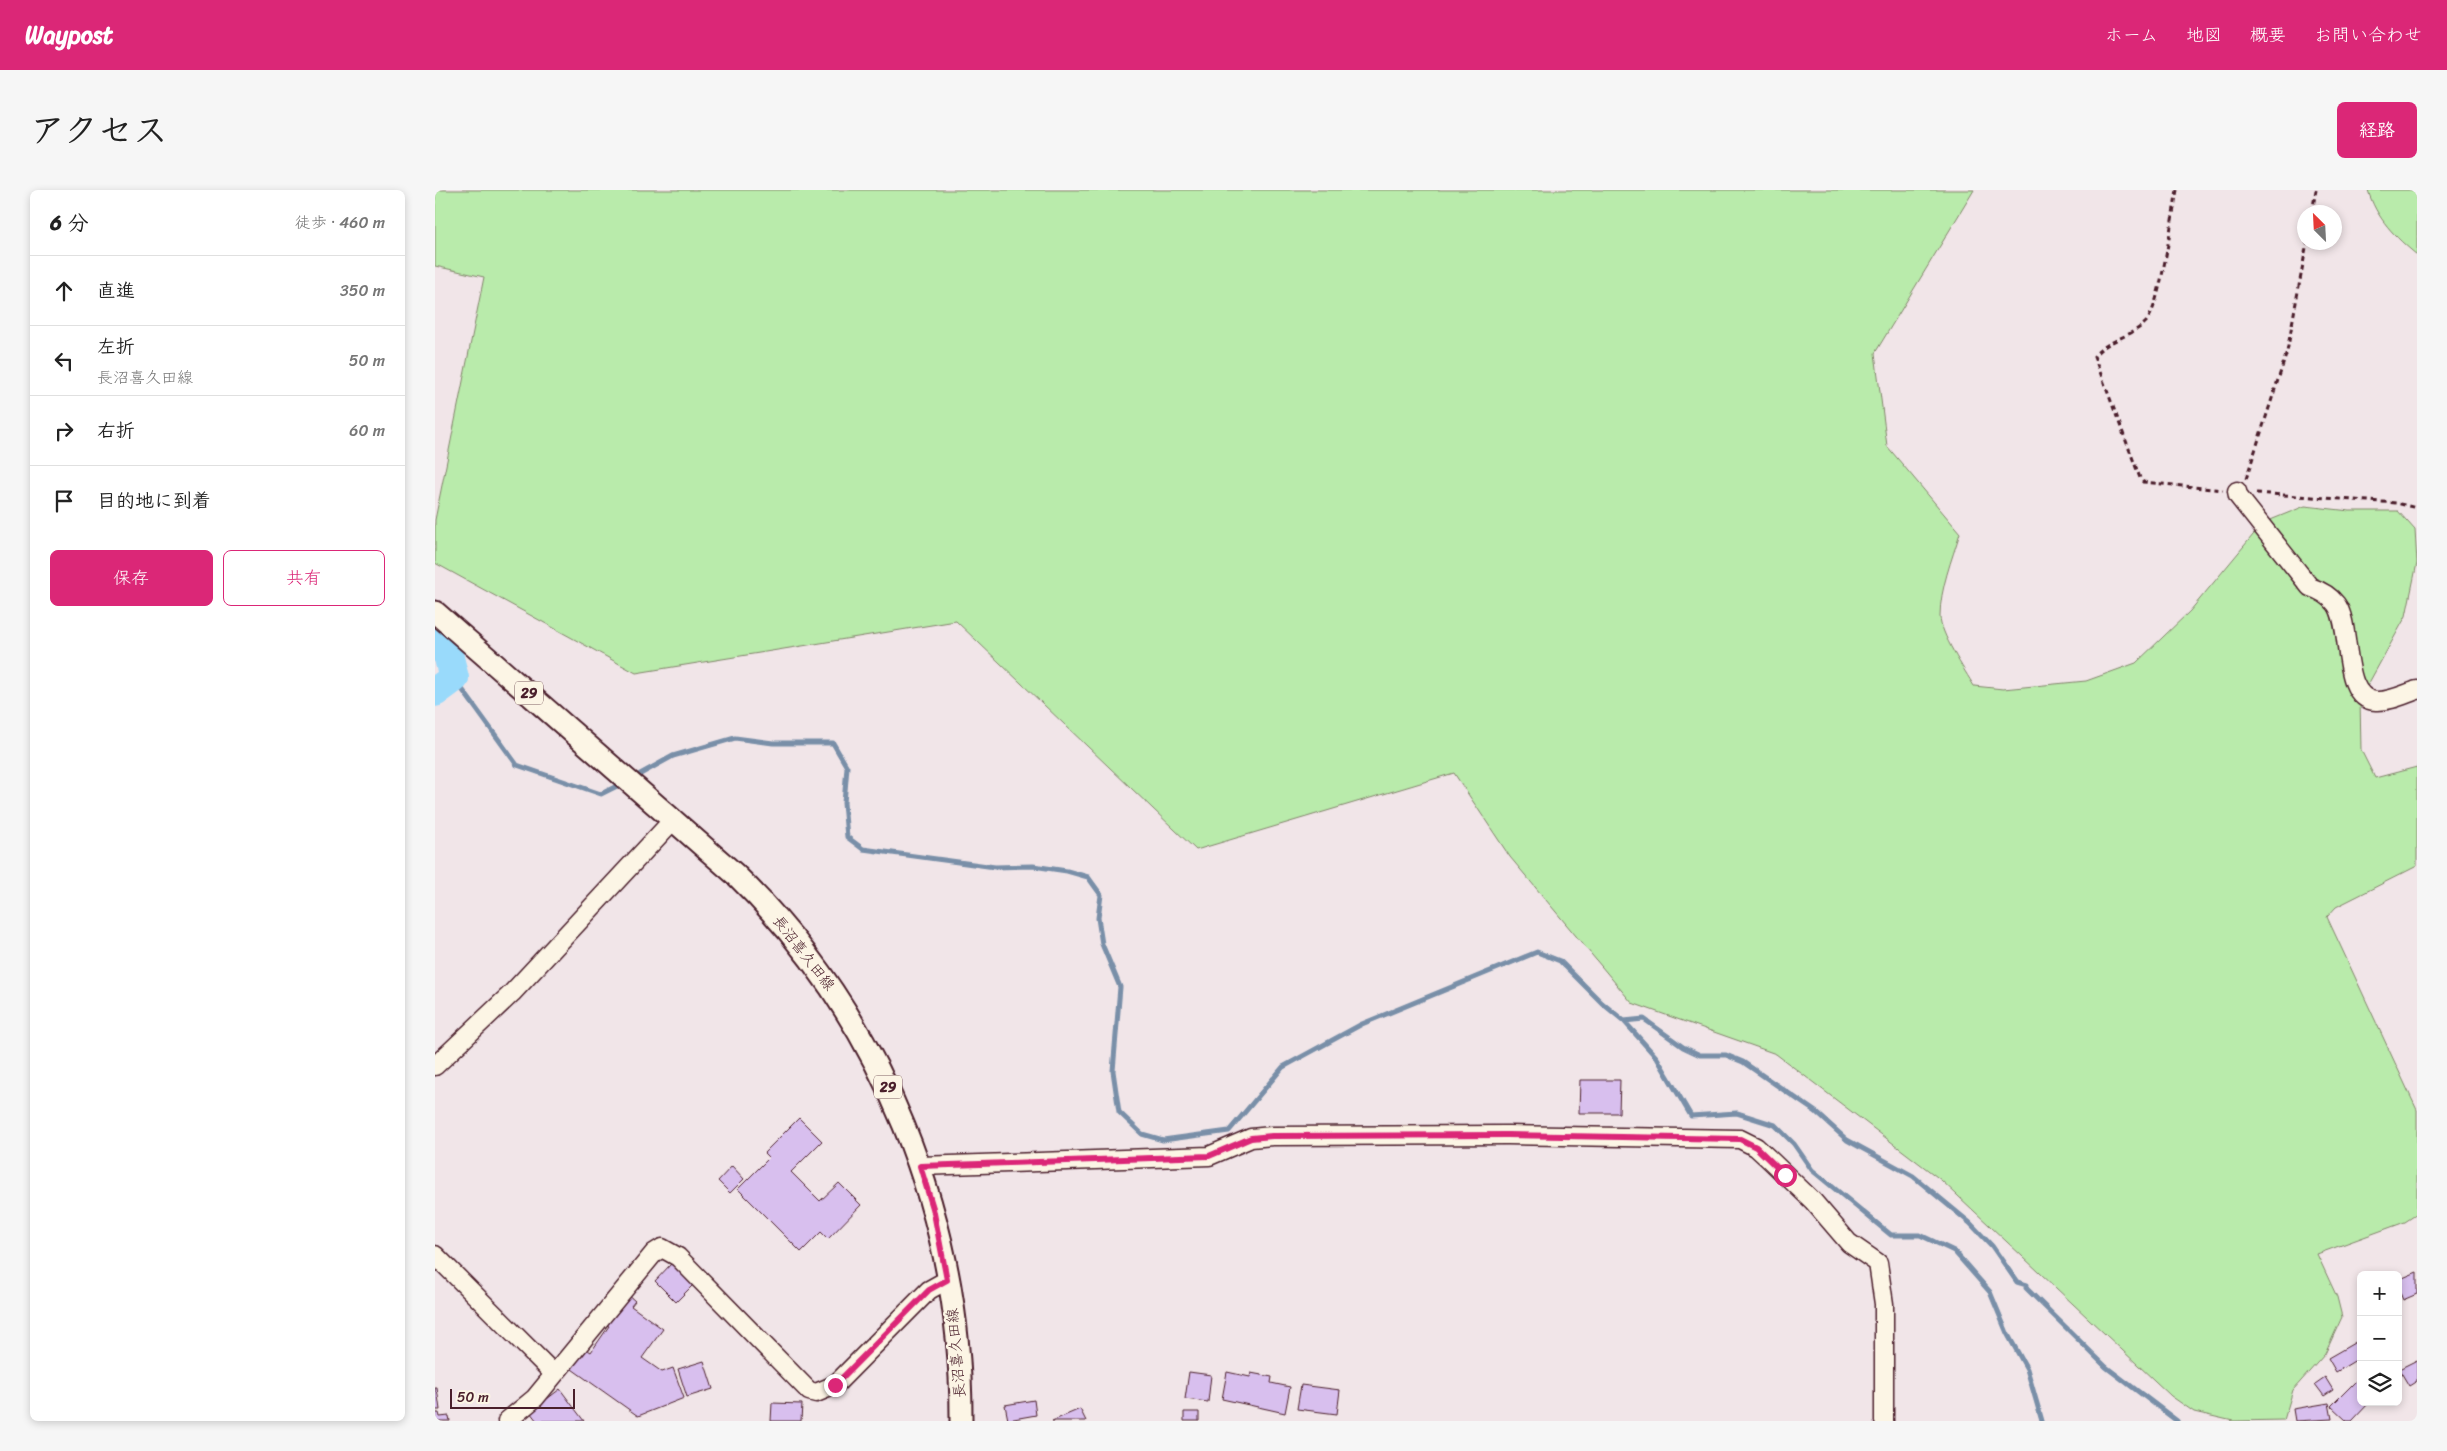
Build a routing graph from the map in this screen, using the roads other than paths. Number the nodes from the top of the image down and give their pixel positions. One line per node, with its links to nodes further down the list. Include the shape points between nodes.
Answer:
1 (2239, 492): 3 (street, via 2238,496 2310,587 2336,604 2343,622 2355,685 2362,696 2375,701)
2 (435, 612): 4 (main road, 長沼喜久田線 / 29)
3 (2417, 690)
4 (674, 819): 5 (street, via 511,993); 6 (main road, 長沼喜久田線 / 29, via 761,899 839,997 884,1077)
5 (435, 1066)
6 (920, 1166): 8 (main road, 長沼喜久田線 / 29, via 933,1208); 12 (street, via 1209,1156 1251,1138 1272,1136 1508,1135 1740,1139 1769,1158 1813,1201 1849,1243 1878,1263 1884,1304)
7 (435, 1254): 9 (street)
8 (947, 1280): 9 (street, via 929,1290 835,1385 816,1393 809,1391 678,1257 663,1248 654,1253); 11 (main road, 長沼喜久田線 / 29, via 959,1357)
9 (553, 1373): 10 (street, via 535,1398)
10 (507, 1421)
11 (961, 1421)
12 (1884, 1421)

